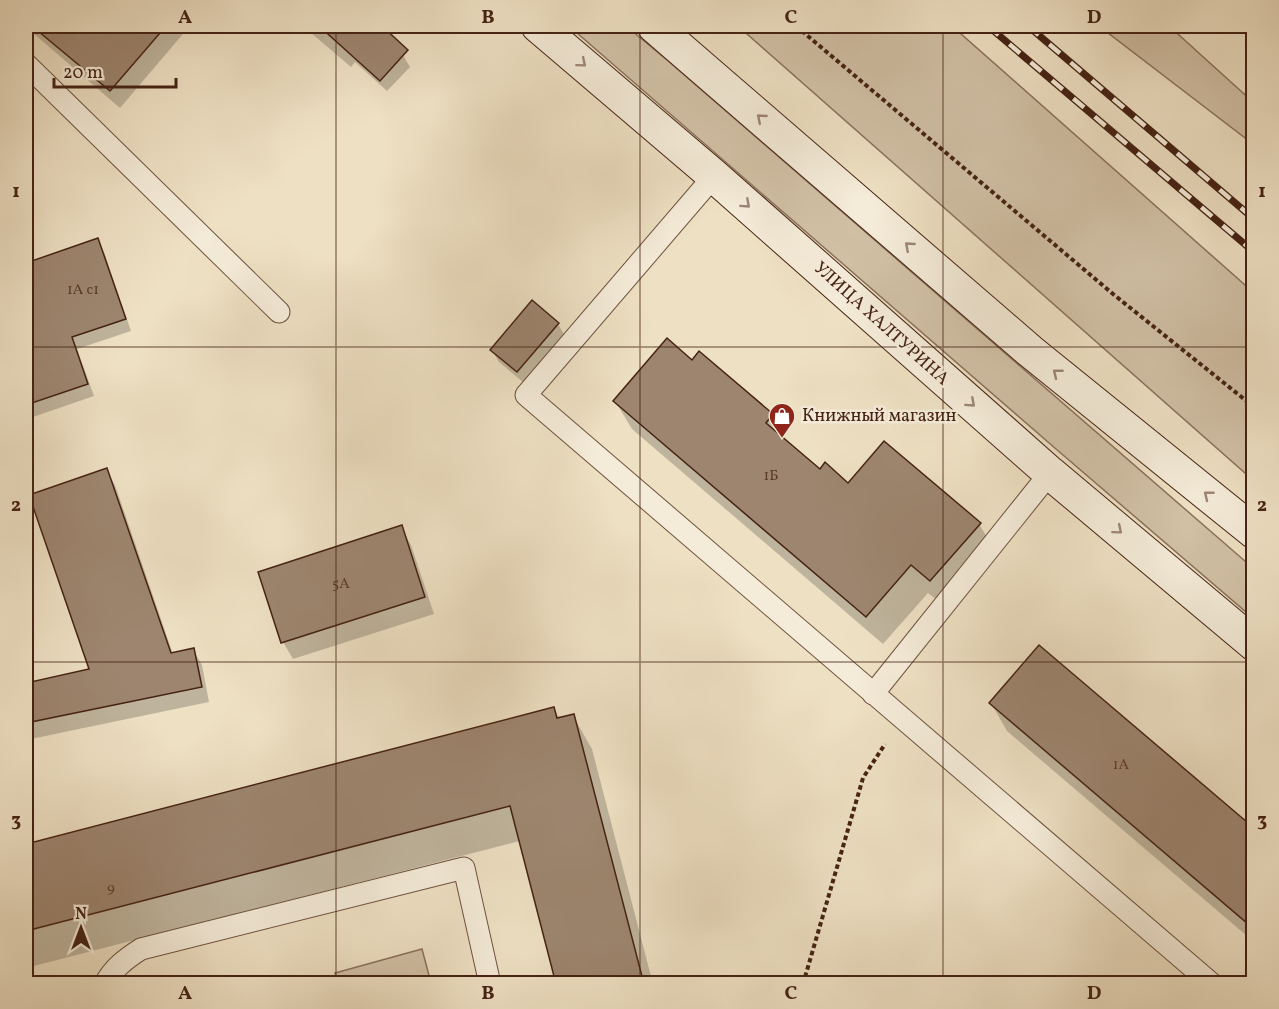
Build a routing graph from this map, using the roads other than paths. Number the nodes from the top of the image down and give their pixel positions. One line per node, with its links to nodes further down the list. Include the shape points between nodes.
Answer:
1 (538, 26): 4 (main road, УЛИЦА ХАЛТУРИНА, one-way to 4)
2 (654, 26): 7 (main road, one-way to 2, via 1030,351)
3 (26, 64): 5 (lane)
4 (714, 176): 6 (main road, УЛИЦА ХАЛТУРИНА, one-way to 6); 9 (lane, via 526,395)
5 (279, 312)
6 (1050, 473): 8 (main road, УЛИЦА ХАЛТУРИНА, one-way to 8); 9 (lane)
7 (1254, 532)
8 (1254, 644)
9 (873, 694): 12 (lane)
10 (105, 984): 11 (lane, via 124,960 141,949 464,868)
11 (490, 984)
12 (1212, 984)

